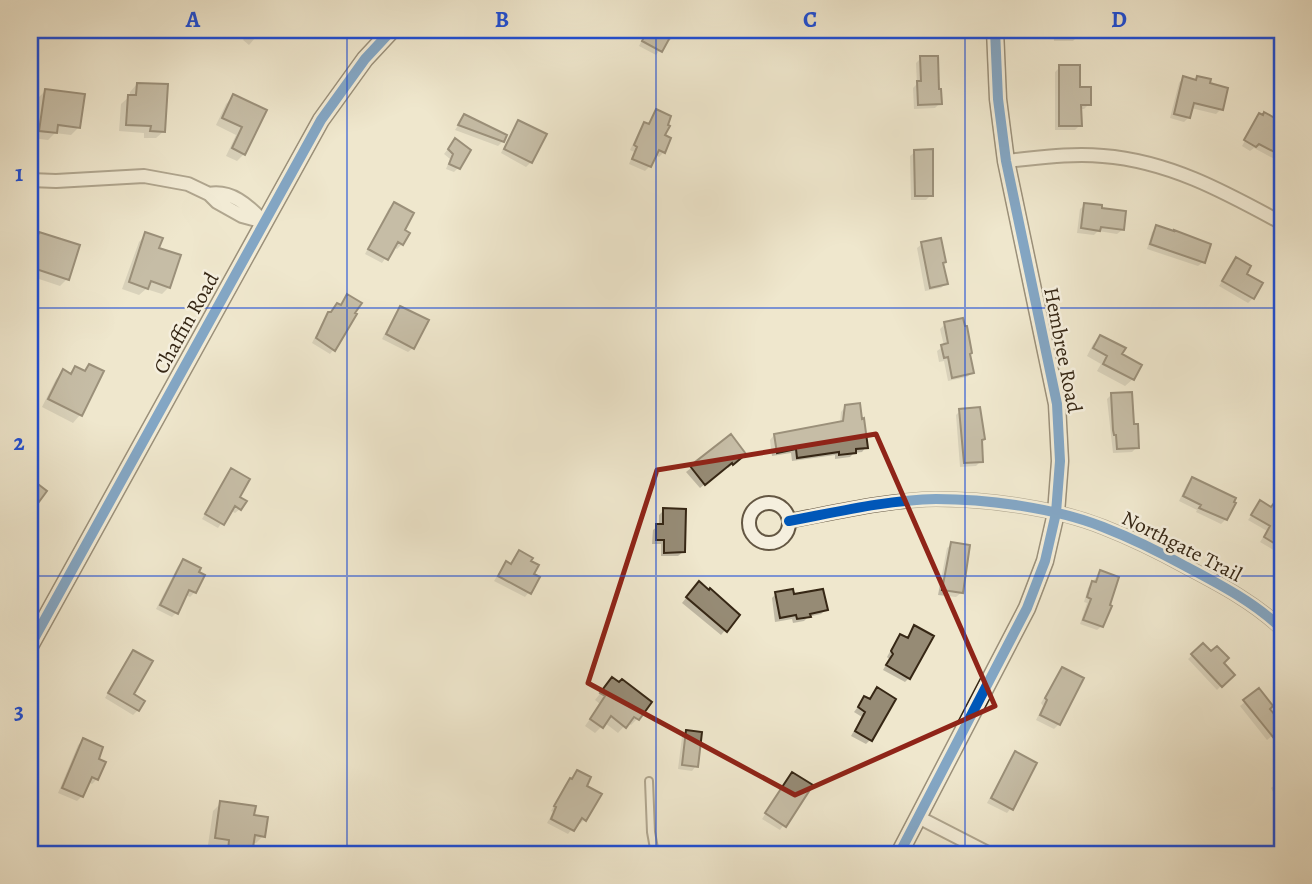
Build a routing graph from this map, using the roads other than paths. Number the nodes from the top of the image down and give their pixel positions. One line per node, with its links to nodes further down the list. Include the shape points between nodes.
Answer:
1 (392, 30): 5 (street, Chaffin Road, via 321,120)
2 (995, 30): 3 (street, Hembree Road)
3 (1006, 162): 6 (street, via 1062,155 1150,163 1194,177); 7 (street, Hembree Road, via 1056,404 1060,461)
4 (30, 180): 5 (street, via 144,176 188,184 209,194 220,192 247,204)
5 (264, 222): 10 (street, Chaffin Road)
6 (1282, 223)
7 (1056, 513): 8 (street, Northgate Trail, via 935,499); 9 (street, Northgate Trail, via 1144,544 1230,589); 12 (street, Hembree Road, via 1027,608)
8 (789, 521)
9 (1282, 629)
10 (30, 646)
11 (649, 781): 13 (lane)
12 (918, 817): 14 (street, Hembree Road); 15 (street)
13 (655, 854)
14 (899, 854)
15 (990, 854)

